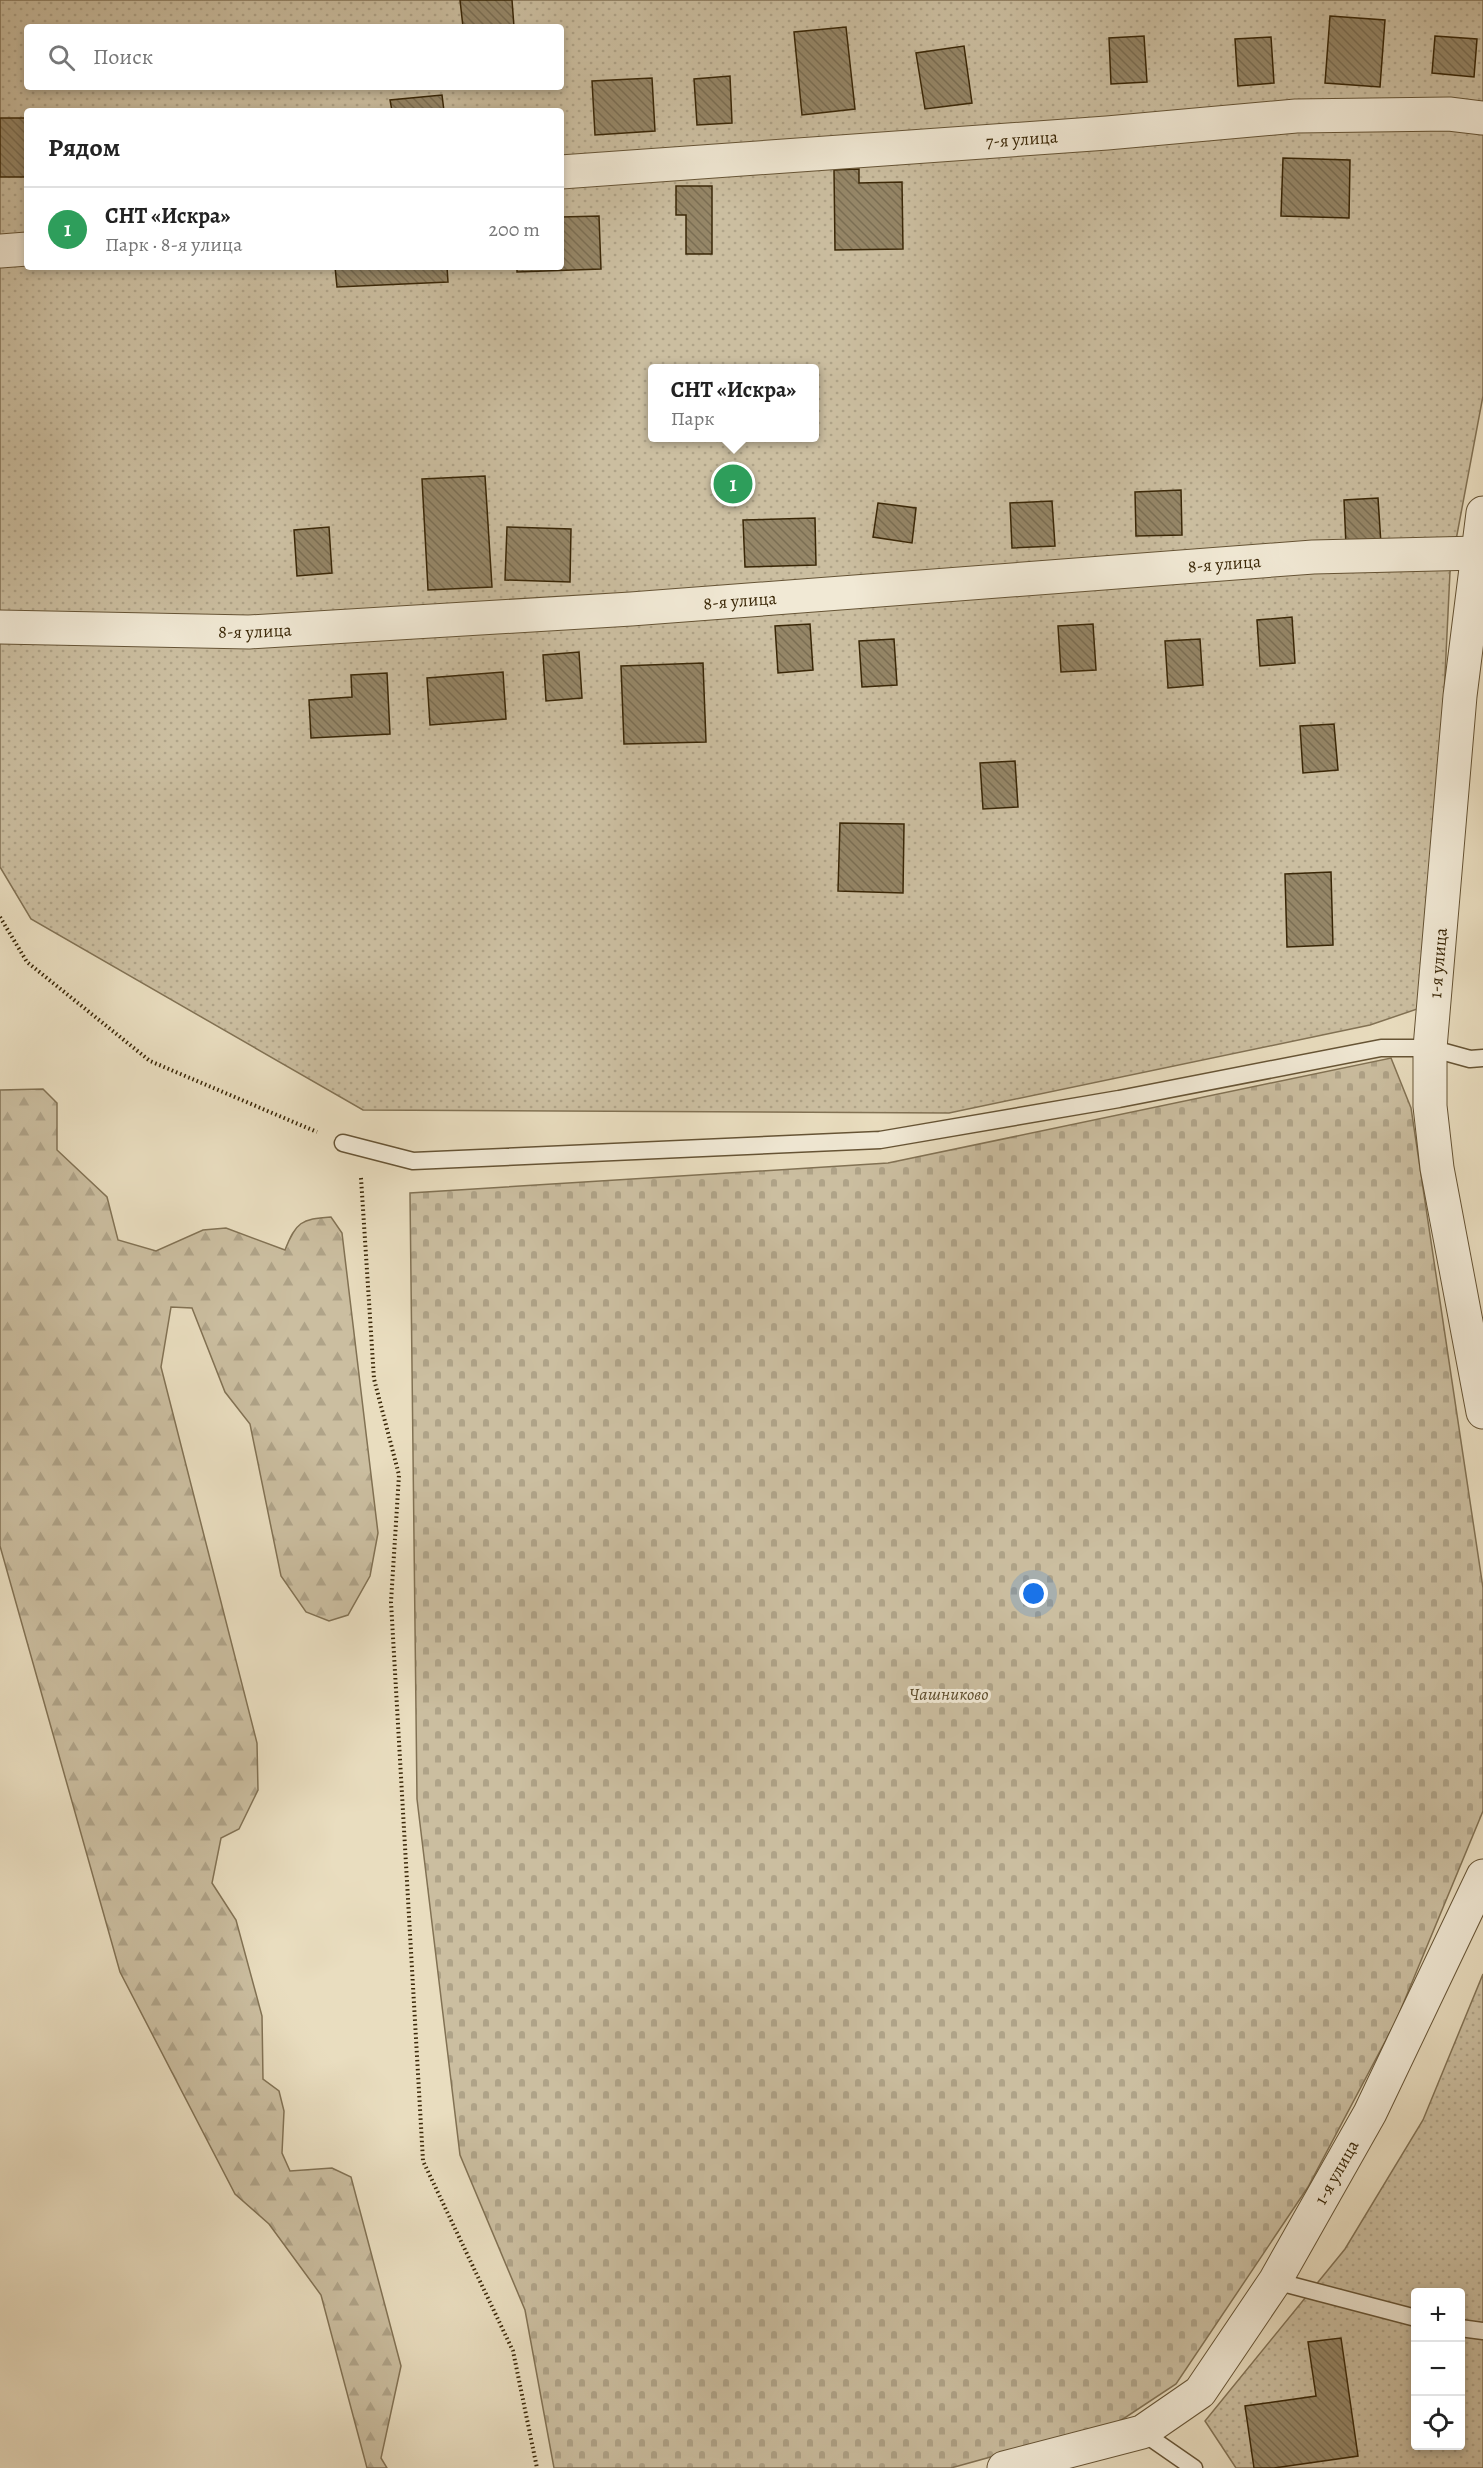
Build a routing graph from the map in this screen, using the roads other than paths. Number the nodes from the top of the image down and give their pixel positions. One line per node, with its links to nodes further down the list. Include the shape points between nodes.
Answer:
1 (1483, 118): 2 (street, 7-я улица, via 1449,114 1296,116)
2 (564, 172)
3 (24, 249): 4 (street)
4 (0, 251)
5 (1483, 513): 6 (street, 1-я улица)
6 (1478, 553): 7 (street, 8-я улица, via 1312,557 631,609 249,633); 8 (street, 1-я улица, via 1460,696)
7 (0, 627)
8 (1430, 1048): 9 (lane, via 1470,1059); 10 (lane, via 1381,1048 880,1140 413,1161); 11 (street, 1-я улица, via 1430,1106 1437,1168)
9 (1483, 1058)
10 (343, 1143)
11 (1483, 1412)
12 (1483, 1876): 13 (street, 1-я улица, via 1371,2112)
13 (1275, 2282): 14 (lane); 17 (street, 1-я улица, via 1200,2392)
14 (1411, 2317)
15 (1465, 2329): 16 (lane)
16 (1483, 2331)
17 (1142, 2432): 18 (street, 1-я улица); 19 (lane)
18 (1004, 2468)
19 (1194, 2468)

